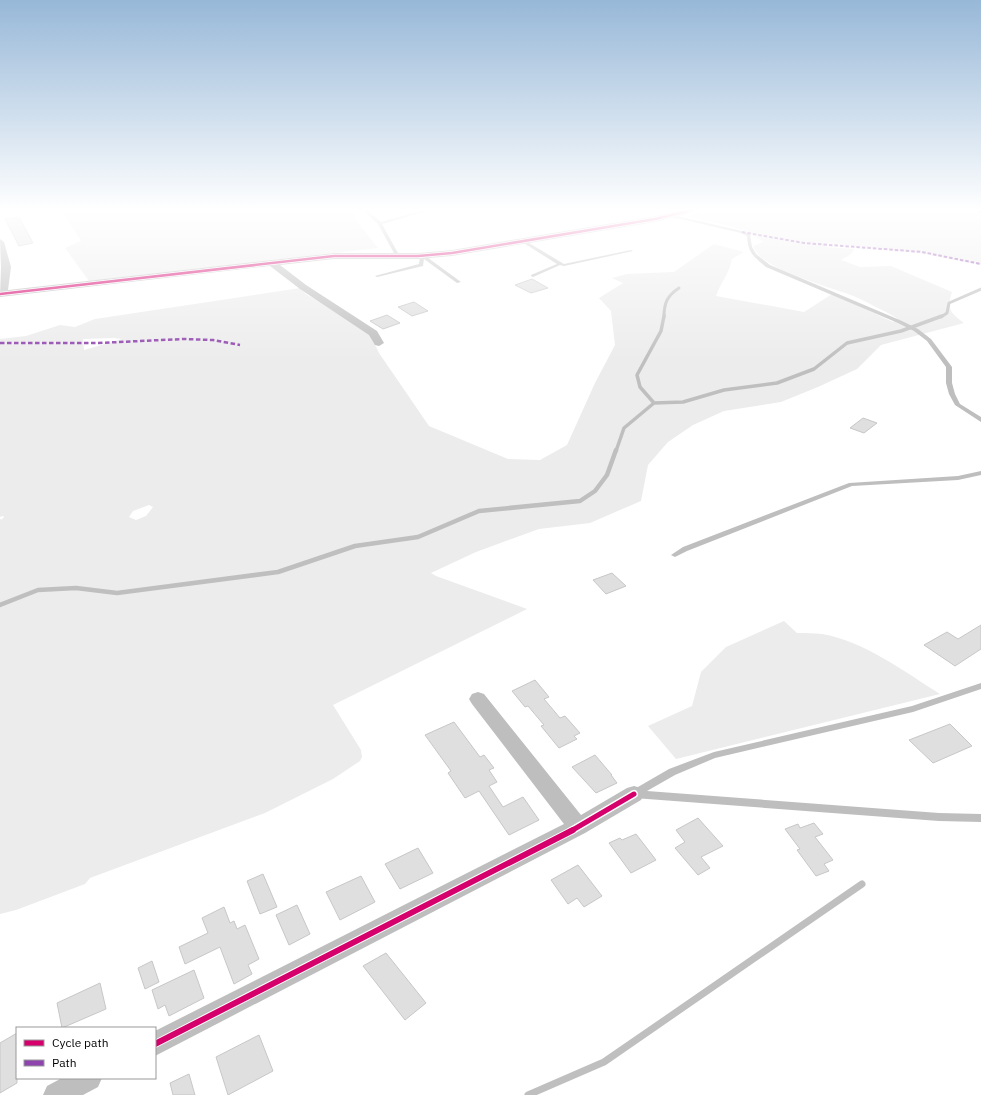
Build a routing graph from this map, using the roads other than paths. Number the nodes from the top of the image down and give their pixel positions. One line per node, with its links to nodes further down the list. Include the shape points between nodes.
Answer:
1 (4, 260): 13 (street, via 6,267)
2 (298, 260): 8 (street)
3 (422, 260): 10 (lane, via 421,265)
4 (428, 260): 12 (lane)
5 (554, 260): 9 (lane)
6 (592, 260): 9 (lane)
7 (760, 260): 15 (lane, via 768,266 916,330 929,340 949,367 949,383 958,405)
8 (272, 263): 13 (street); 14 (street, via 302,287 373,333)
9 (560, 264): 11 (lane)
10 (377, 276)
11 (534, 276)
12 (459, 282)
13 (1, 294)
14 (379, 344)
15 (981, 420)
16 (981, 473): 17 (lane, via 958,478 851,484)
17 (675, 555)
18 (981, 686): 20 (lane, via 913,709 714,755 672,772)
19 (478, 699): 22 (street)
20 (634, 794): 21 (lane); 22 (street)
21 (981, 818)
22 (578, 827): 23 (street)
23 (156, 1043)
24 (87, 1079): 25 (street)
25 (56, 1095)

